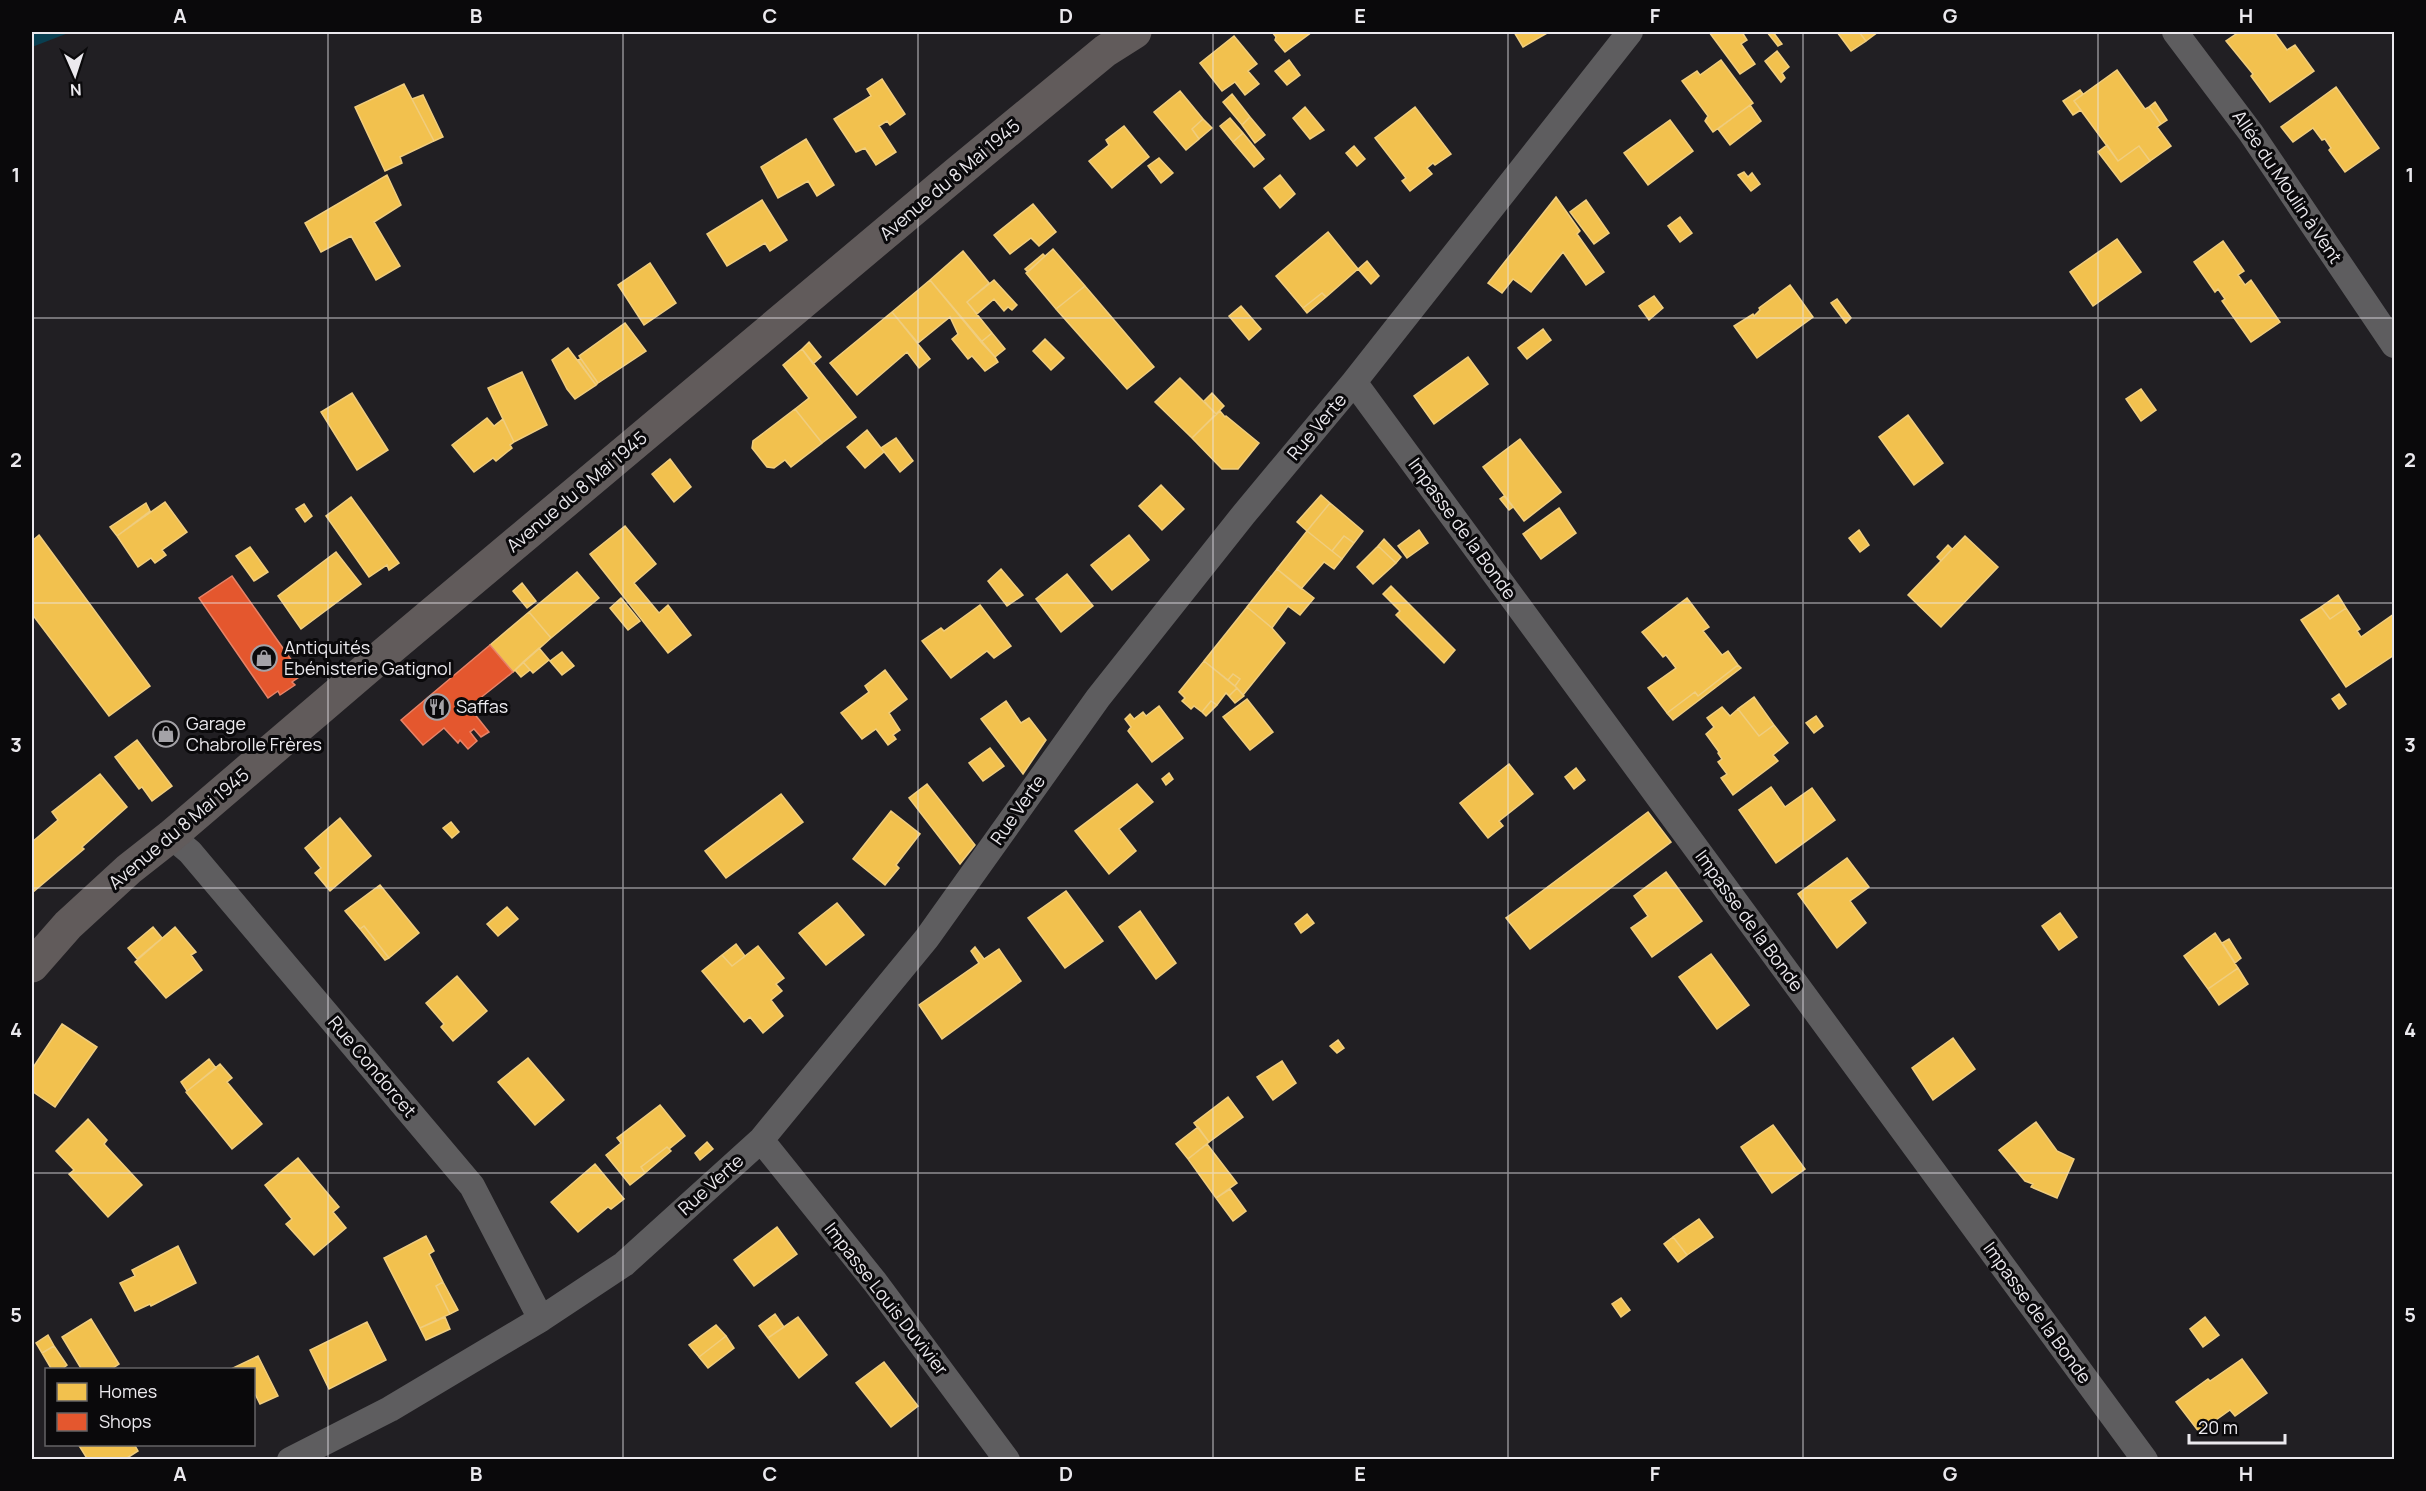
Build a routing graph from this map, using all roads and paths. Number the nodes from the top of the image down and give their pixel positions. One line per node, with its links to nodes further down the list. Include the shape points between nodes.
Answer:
1 (1135, 32): 6 (main road, Avenue du 8 Mai 1945, via 1105,51 957,173)
2 (1630, 32): 5 (street, Rue Verte)
3 (2175, 32): 4 (street, Allée du Moulin à Vent, via 2251,133)
4 (2394, 345)
5 (1354, 382): 8 (street, Rue Verte, via 1106,689 927,938); 12 (street, Impasse de la Bonde)
6 (171, 836): 7 (main road, Avenue du 8 Mai 1945, via 129,868 68,925); 9 (street, Rue Condorcet, via 190,852 472,1186)
7 (32, 966)
8 (761, 1140): 9 (street, Rue Verte, via 624,1264); 11 (street, Impasse Louis Duvivier, via 875,1282)
9 (541, 1319): 10 (street, Rue Verte, via 390,1409)
10 (290, 1460)
11 (1007, 1460)
12 (2145, 1460)

